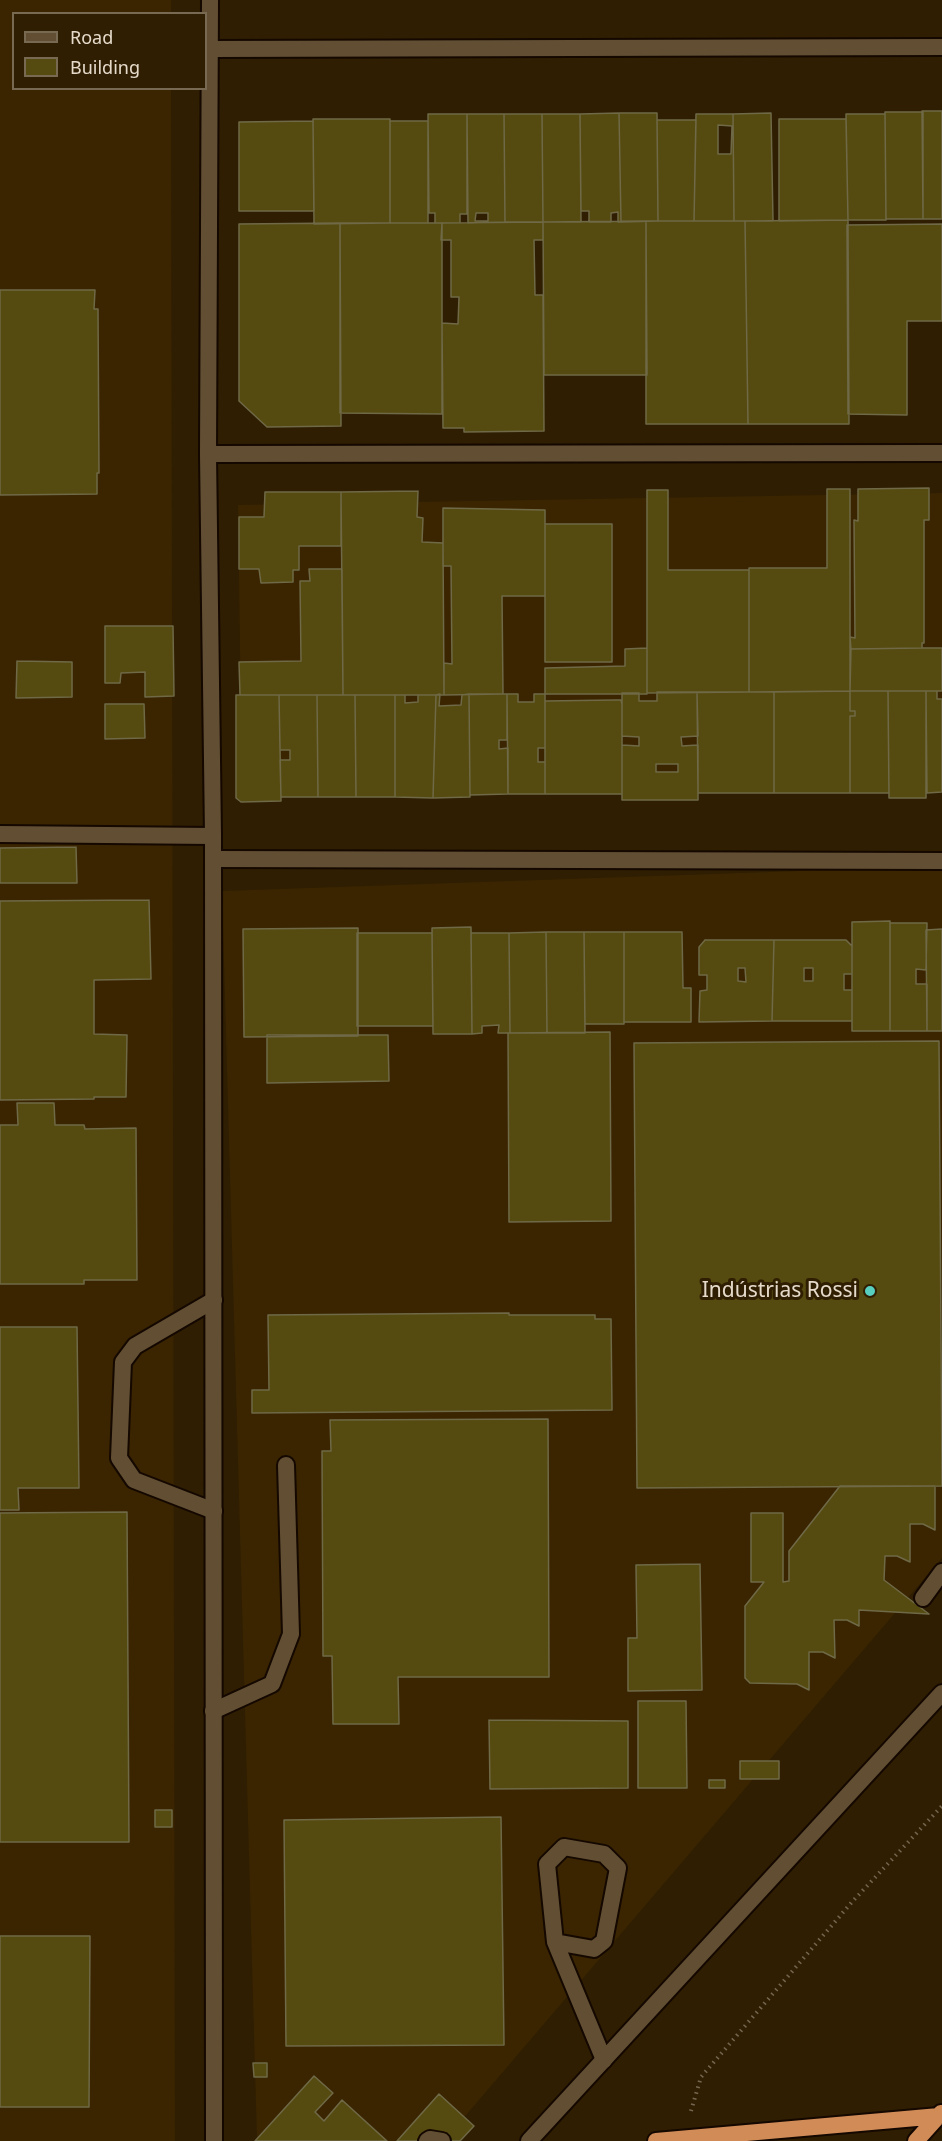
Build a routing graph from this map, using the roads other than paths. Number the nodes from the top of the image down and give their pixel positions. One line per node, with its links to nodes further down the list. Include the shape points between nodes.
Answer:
1 (210, 0): 3 (street)
2 (942, 47): 3 (street)
3 (210, 49): 5 (street)
4 (942, 453): 5 (street)
5 (208, 454): 7 (street)
6 (0, 834): 7 (street)
7 (213, 836): 8 (street)
8 (213, 859): 9 (street); 10 (street)
9 (942, 861)
10 (214, 1300): 12 (street); 12 (street, via 135,1346 123,1362 119,1458 134,1480)
11 (286, 1465): 16 (street, via 291,1634 272,1684)
12 (214, 1511): 16 (street)
13 (942, 1572): 14 (street)
14 (923, 1598)
15 (942, 1693): 18 (street)
16 (213, 1711): 20 (street)
17 (555, 1942): 17 (street, via 547,1864 564,1847 604,1854 618,1868 604,1941 594,1949); 18 (street)
18 (604, 2060): 23 (street)
19 (940, 2114): 24 (highway); 25 (highway)
20 (214, 2141)
21 (427, 2141): 22 (street)
22 (442, 2141)
23 (529, 2141)
24 (656, 2141)
25 (916, 2141)

